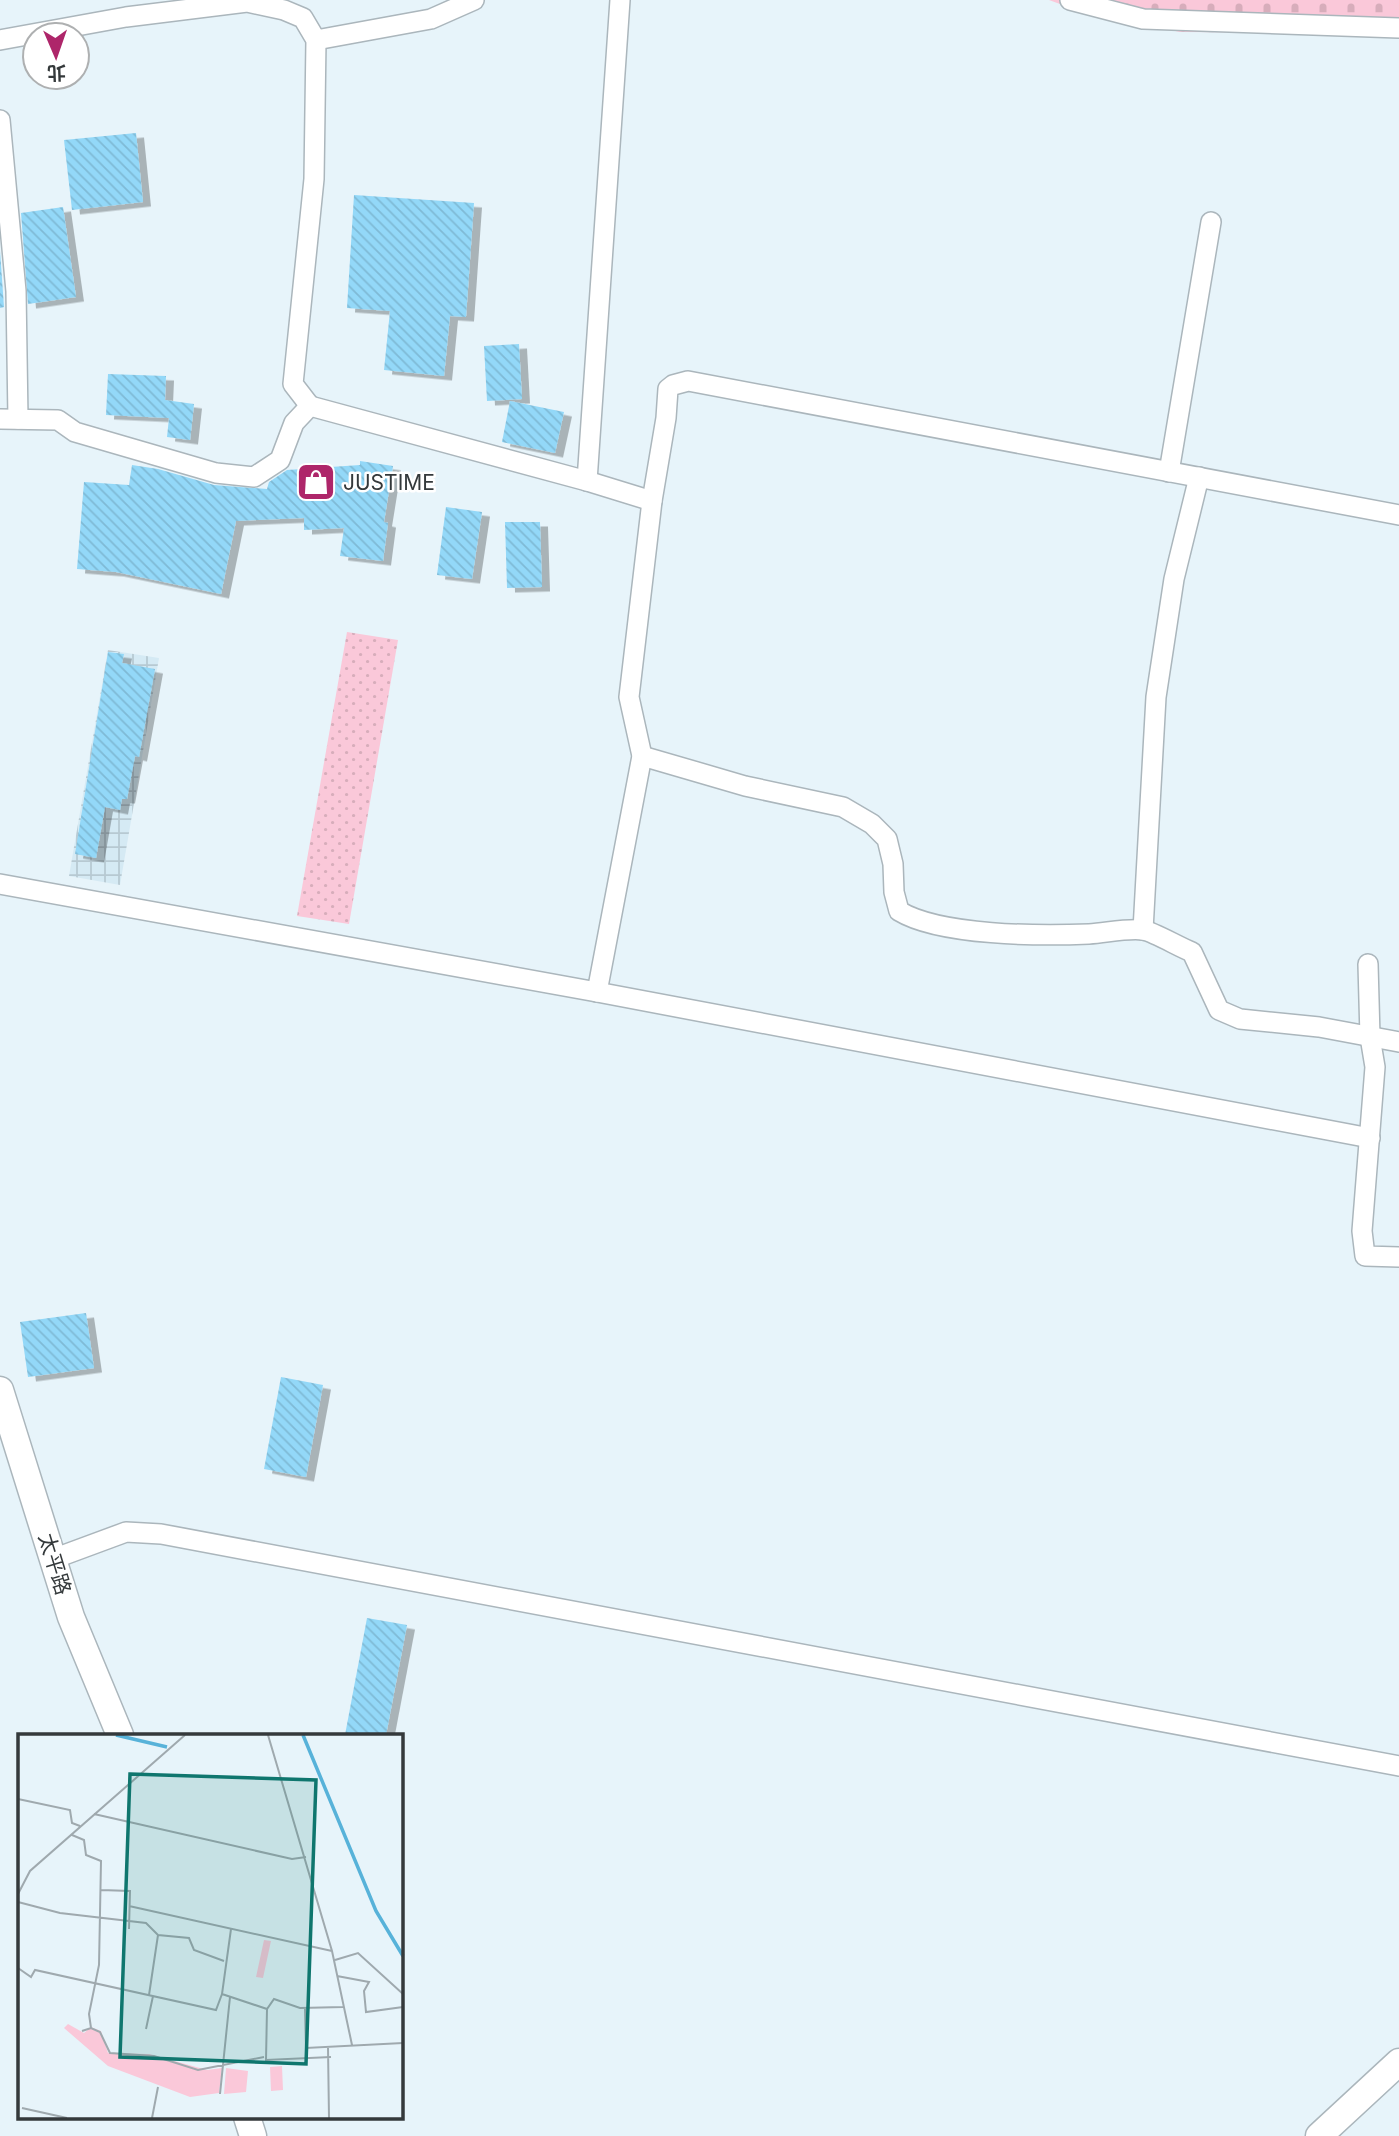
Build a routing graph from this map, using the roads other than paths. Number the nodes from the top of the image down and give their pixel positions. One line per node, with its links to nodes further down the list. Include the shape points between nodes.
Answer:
1 (474, 0): 6 (street, via 430,19)
2 (620, 0): 13 (street)
3 (1070, 0): 4 (street, via 1143,19)
4 (1399, 28)
5 (0, 40): 6 (street, via 126,17 247,2 303,18)
6 (316, 40): 9 (street, via 314,178 293,384)
7 (0, 120): 10 (street, via 16,291)
8 (1211, 222): 11 (street)
9 (310, 406): 10 (street, via 294,423 280,460 254,477 216,472 75,432 58,420); 13 (street)
10 (9, 419)
11 (1169, 472): 12 (street); 14 (street, via 688,381 668,389)
12 (1199, 477): 15 (street); 18 (street, via 1174,579 1156,697)
13 (587, 481): 14 (street)
14 (652, 501): 16 (street, via 629,697)
15 (1399, 515)
16 (642, 756): 18 (street, via 745,786 844,807 887,839 899,911 909,917 1036,936); 20 (street)
17 (0, 884): 20 (street)
18 (1143, 930): 21 (street, via 1192,952 1219,1010 1240,1019)
19 (1368, 964): 21 (street)
20 (597, 992): 23 (street)
21 (1370, 1037): 22 (street); 23 (street, via 1375,1067)
22 (1399, 1042)
23 (1370, 1138): 24 (street, via 1364,1256)
24 (1399, 1257)
25 (0, 1390): 26 (street, 太平路)
26 (53, 1559): 27 (street, 太平路, via 71,1617); 28 (street, via 126,1532 161,1534)
27 (120, 1734)
28 (1399, 1766)
29 (1399, 2062): 32 (street)
30 (247, 2118): 31 (street)
31 (253, 2136)
32 (1320, 2136)

